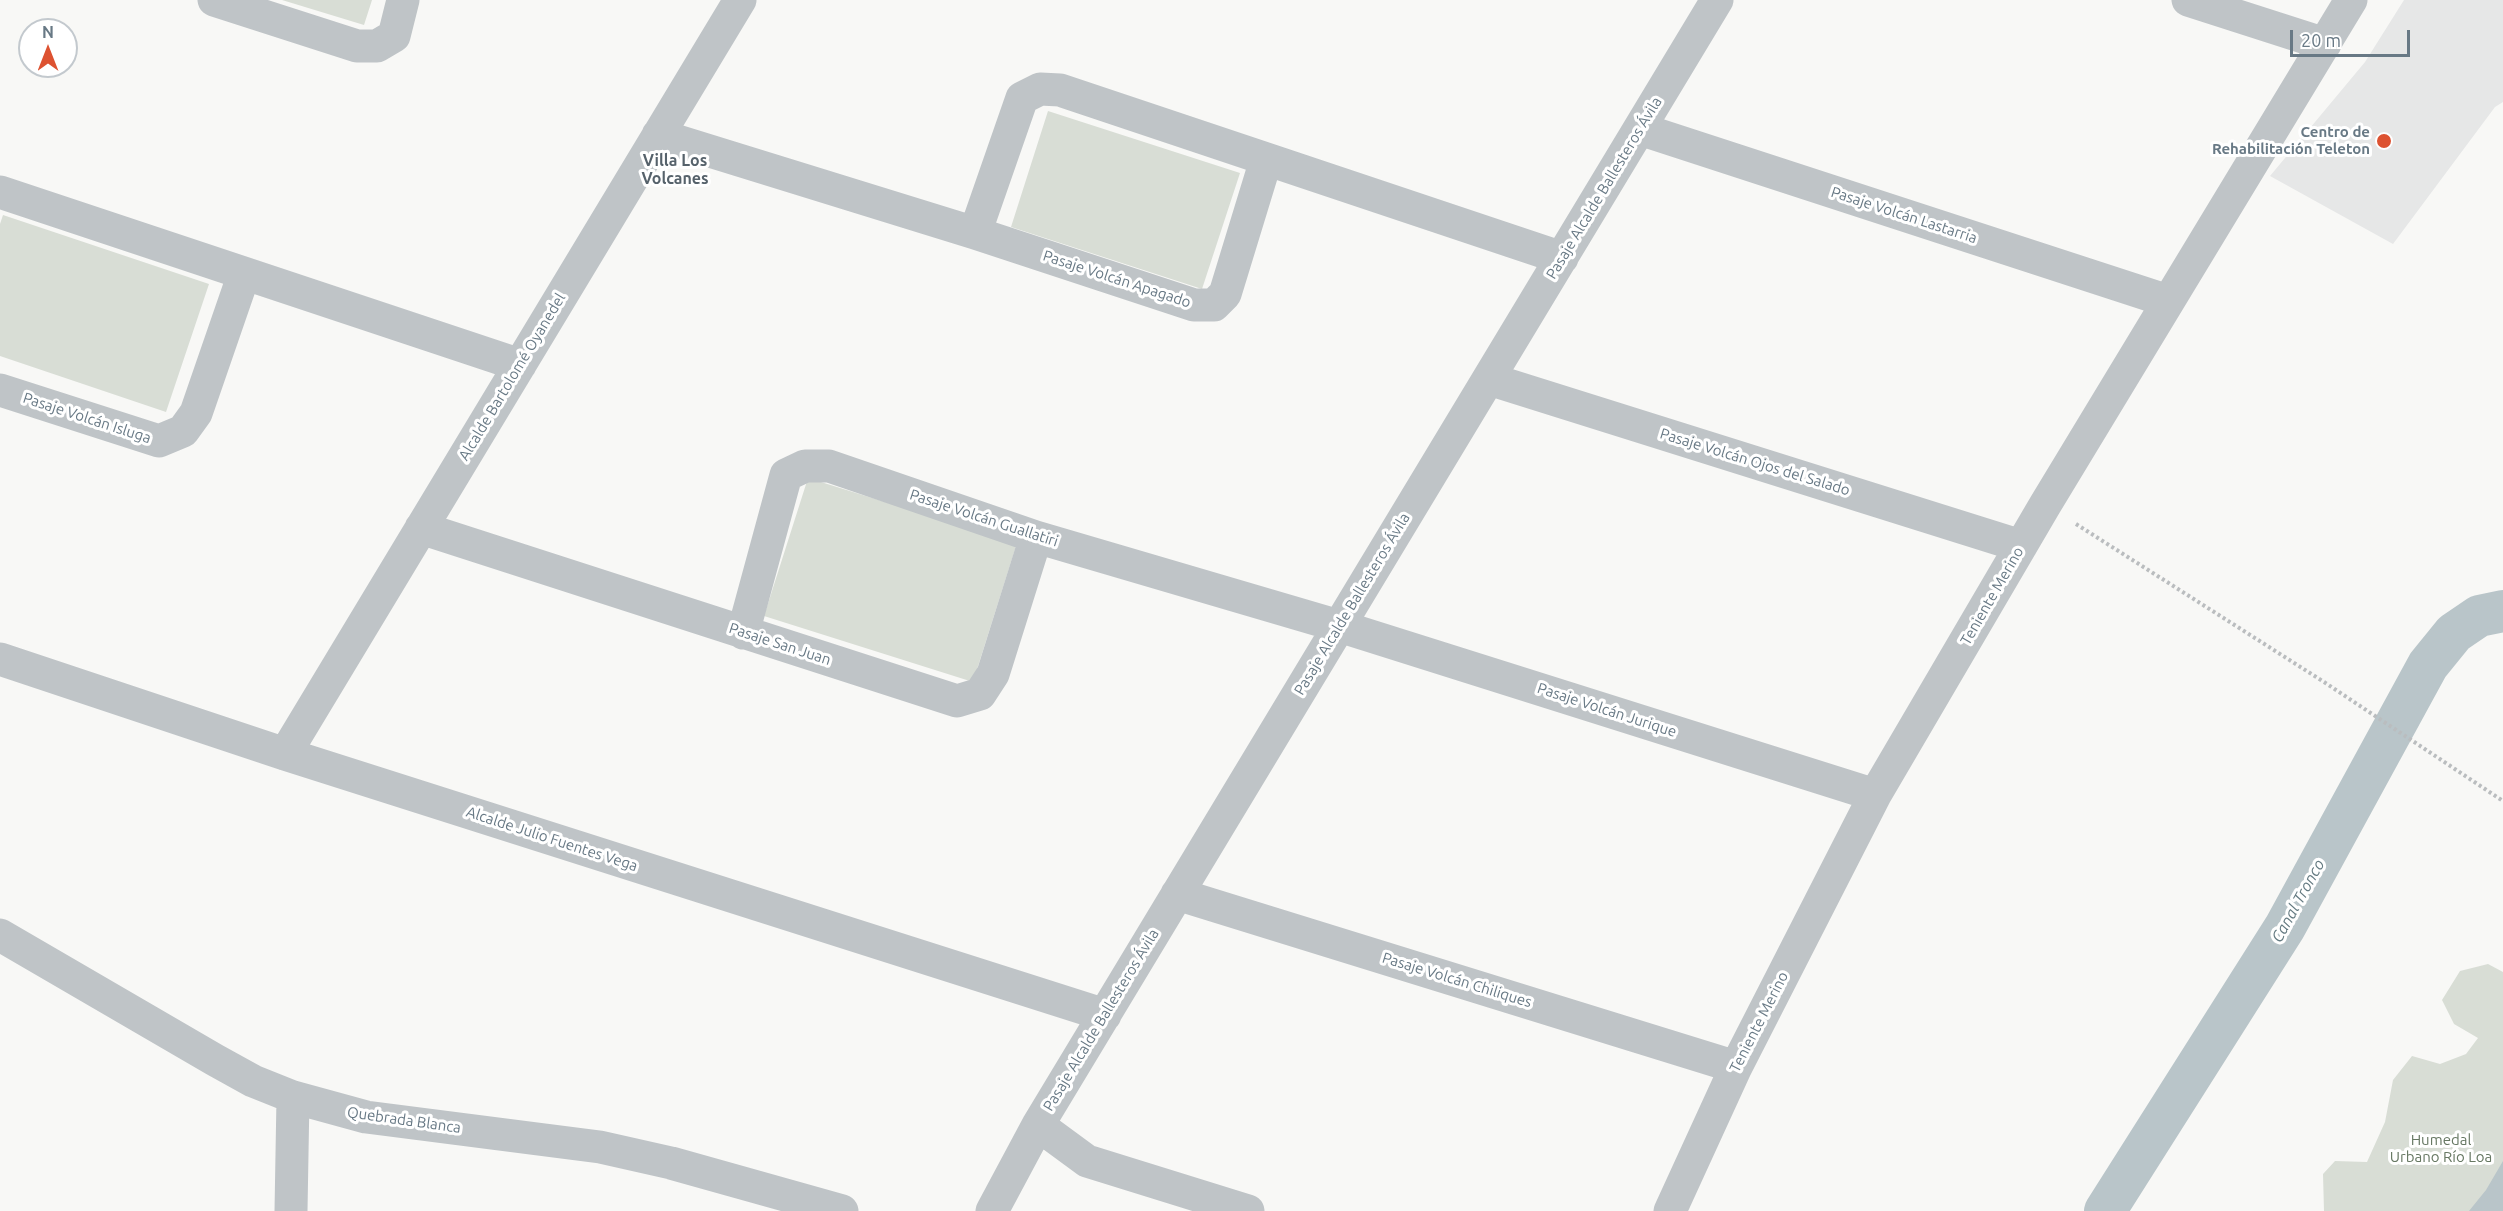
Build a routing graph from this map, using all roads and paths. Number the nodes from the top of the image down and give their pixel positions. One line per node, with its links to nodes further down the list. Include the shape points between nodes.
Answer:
1 (214, 0): 2 (street, via 357,46 377,46 394,36)
2 (403, 0)
3 (740, 0): 9 (street, Alcalde Bartolomé Oyanedel)
4 (1717, 0): 8 (street, Pasaje Alcalde Ballesteros Ávila)
5 (2188, 0): 7 (street)
6 (2351, 0): 7 (street, Teniente Merino)
7 (2325, 44): 15 (street, Teniente Merino)
8 (1640, 129): 13 (street, Pasaje Alcalde Ballesteros Ávila); 15 (street, Pasaje Volcán Lastarria)
9 (658, 135): 12 (street, Pasaje Volcán Apagado); 16 (street, Alcalde Bartolomé Oyanedel)
10 (1266, 160): 12 (street, via 1060,90 1040,89 1022,98); 12 (street, Pasaje Volcán Apagado, via 1225,294 1214,305 1194,305); 13 (street)
11 (0, 192): 14 (street)
12 (975, 233)
13 (1562, 258): 17 (street, Pasaje Alcalde Ballesteros Ávila)
14 (244, 274): 16 (street); 18 (street, Pasaje Volcán Isluga, via 196,413 183,431 159,441)
15 (2168, 301): 19 (street, Teniente Merino)
16 (520, 365): 20 (street, Alcalde Bartolomé Oyanedel)
17 (1489, 379): 22 (street, Pasaje Volcán Ojos del Salado); 23 (street, Pasaje Alcalde Ballesteros Ávila)
18 (0, 390)
19 (2045, 505): 22 (street, Teniente Merino); 28 (path)
20 (421, 528): 24 (street, Pasaje San Juan); 26 (street, Alcalde Bartolomé Oyanedel)
21 (1036, 537): 23 (street, Pasaje Volcán Guallatiri); 24 (street, Pasaje San Juan, via 993,674 980,694 957,701); 24 (street, Pasaje Volcán Guallatiri, via 829,466 805,466 786,475)
22 (2021, 546): 27 (street, Teniente Merino)
23 (1339, 626): 27 (street, Pasaje Volcán Jurique); 29 (street, Pasaje Alcalde Ballesteros Ávila)
24 (743, 633)
25 (0, 659): 26 (street, Alcalde Julio Fuentes Vega)
26 (285, 754): 31 (street, Alcalde Julio Fuentes Vega)
27 (1875, 795): 32 (street, Teniente Merino)
28 (2503, 801)
29 (1177, 894): 31 (street, Pasaje Alcalde Ballesteros Ávila); 32 (street, Pasaje Volcán Chiliques)
30 (0, 935): 33 (street, Quebrada Blanca, via 225,1065)
31 (1105, 1015): 34 (street, Pasaje Alcalde Ballesteros Ávila)
32 (1736, 1067): 39 (street, Teniente Merino)
33 (293, 1097): 35 (street); 36 (street, Quebrada Blanca, via 366,1117 600,1147)
34 (1038, 1125): 37 (street, Pasaje Alcalde Ballesteros Ávila); 38 (street, via 1087,1161)
35 (291, 1211)
36 (842, 1211)
37 (992, 1211)
38 (1248, 1211)
39 (1670, 1211)

